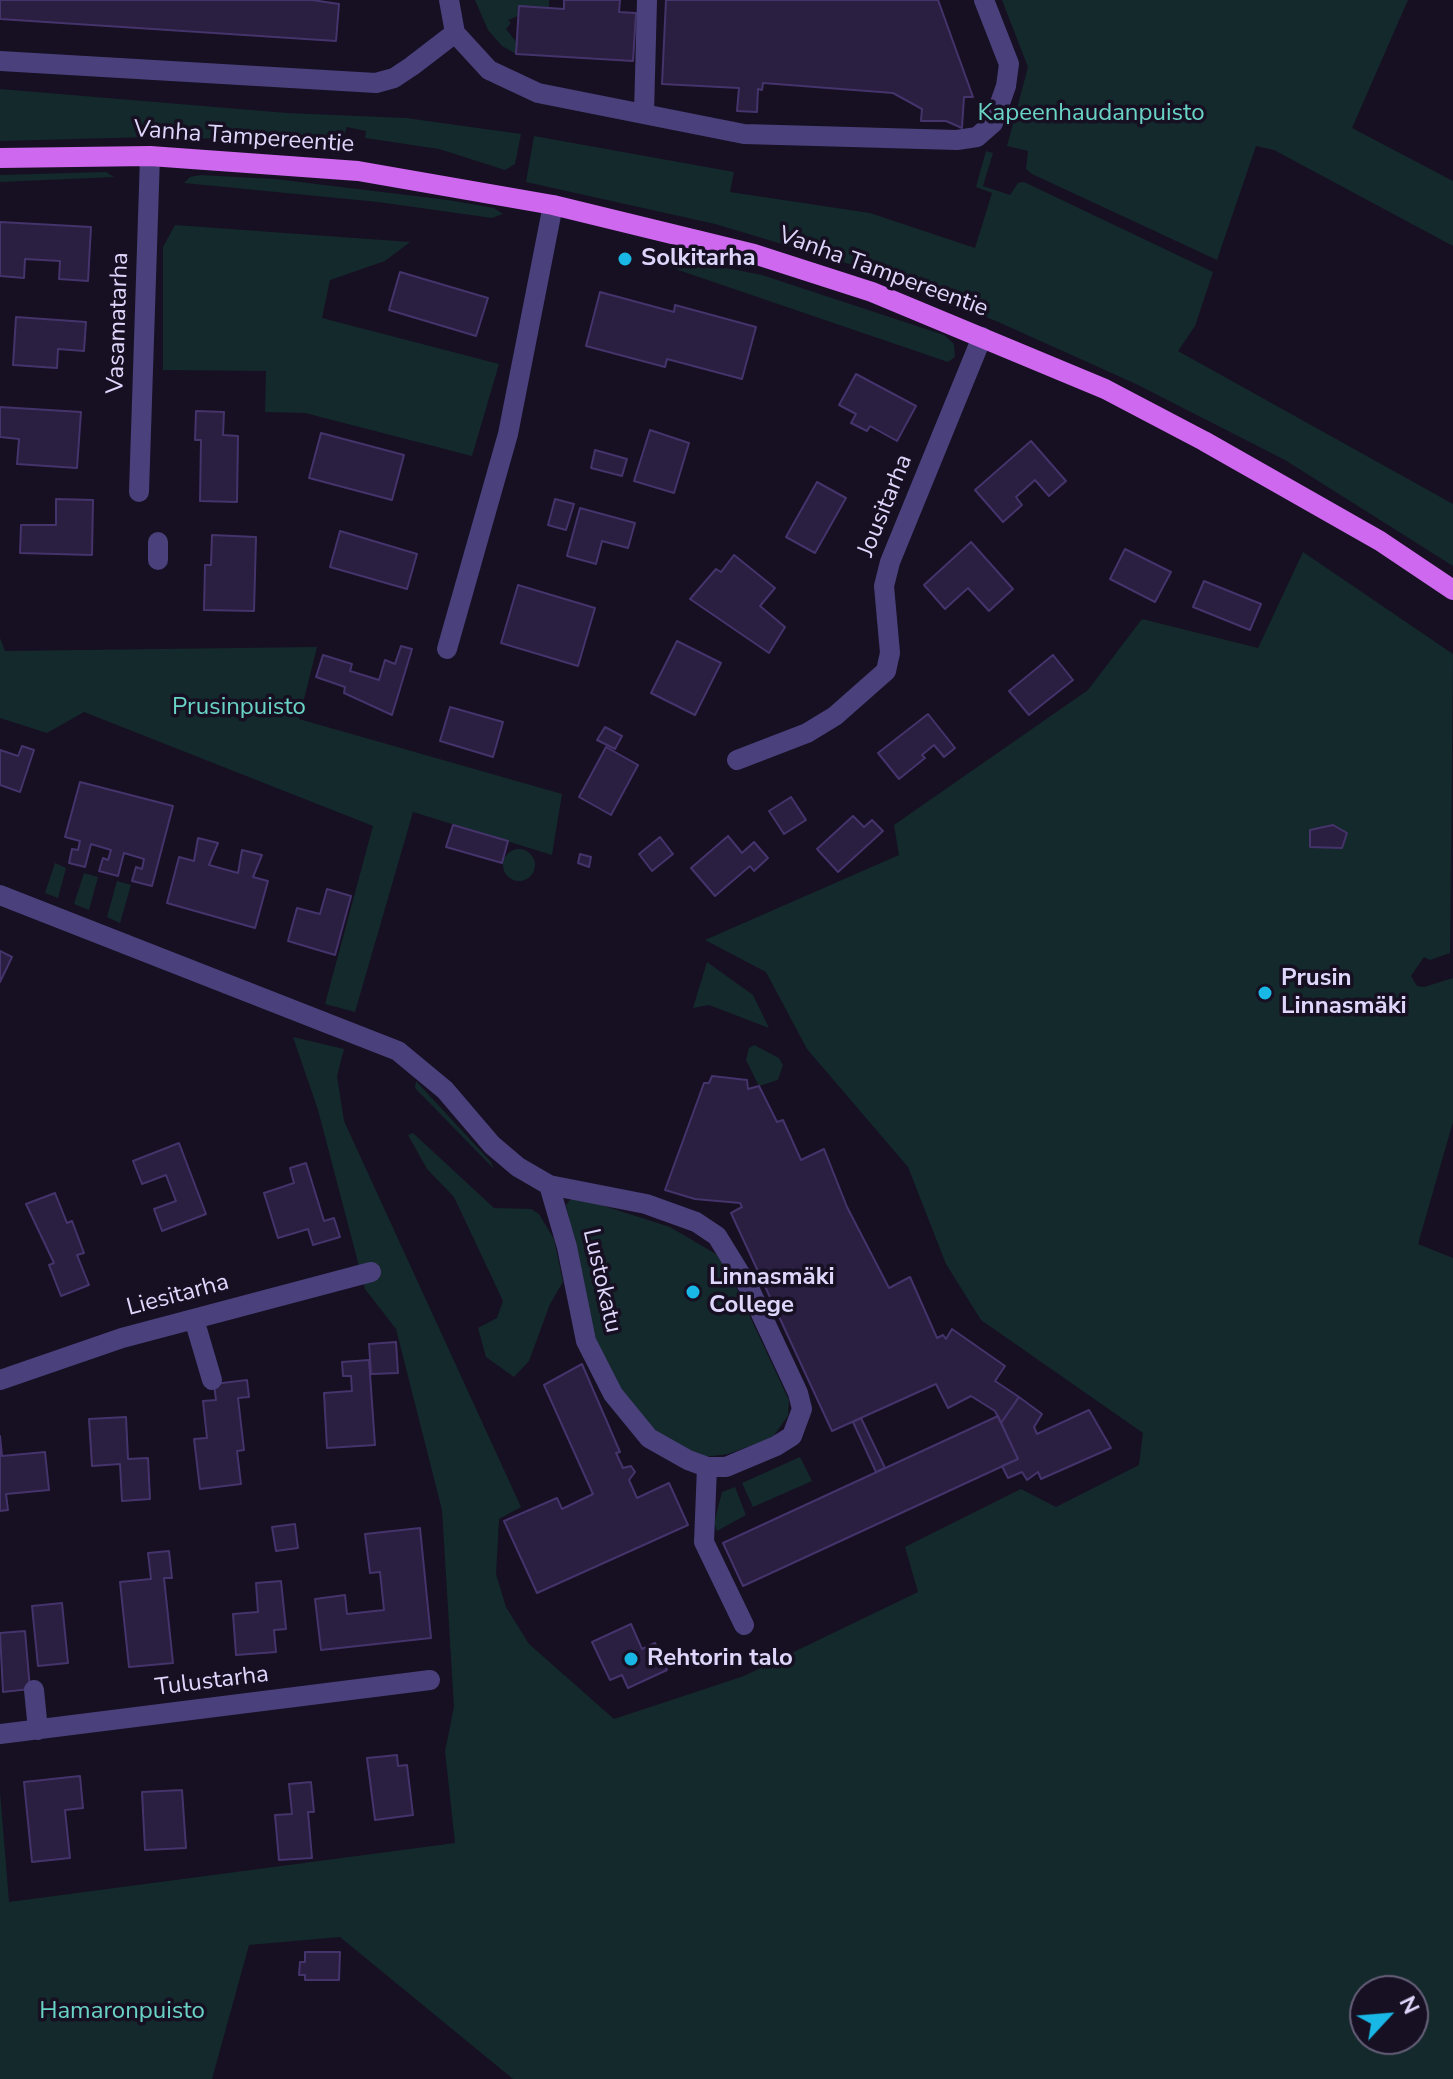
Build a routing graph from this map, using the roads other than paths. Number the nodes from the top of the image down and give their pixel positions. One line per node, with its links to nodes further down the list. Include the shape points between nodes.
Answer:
1 (449, 0): 4 (street)
2 (647, 0): 6 (street)
3 (984, 0): 6 (street, via 1009,64 993,123 977,137 744,134)
4 (455, 33): 5 (street, via 394,78 376,83); 6 (street, via 489,70 534,91)
5 (0, 61)
6 (644, 113)
7 (150, 156): 8 (main road, Vanha Tampereentie); 9 (main road, Vanha Tampereentie, via 358,171); 11 (street, Vasamatarha)
8 (0, 158)
9 (553, 205): 10 (main road, Vanha Tampereentie, via 754,254 872,292); 13 (street, via 508,434)
10 (982, 337): 12 (main road, Vanha Tampereentie, via 1105,389 1204,441 1380,541); 14 (street, Jousitarha, via 890,562 884,586 890,653 886,671 807,733)
11 (139, 492)
12 (1453, 590)
13 (447, 649)
14 (737, 760)
15 (0, 895): 16 (street, Lustokatu, via 398,1051 445,1090 509,1160)
16 (549, 1185): 21 (street, Lustokatu, via 586,1341 613,1394 649,1438); 21 (street, Lustokatu, via 635,1201 696,1222 717,1236 733,1259 783,1358 802,1409 792,1436 776,1446 726,1467)
17 (371, 1272): 18 (street, Liesitarha, via 343,1270)
18 (194, 1319): 19 (street, Liesitarha); 20 (street)
19 (0, 1380)
20 (212, 1380)
21 (707, 1467): 22 (street, via 704,1542)
22 (744, 1625)
23 (430, 1680): 25 (street, Tulustarha)
24 (34, 1690): 25 (street)
25 (38, 1730): 26 (street, Tulustarha)
26 (0, 1734)

